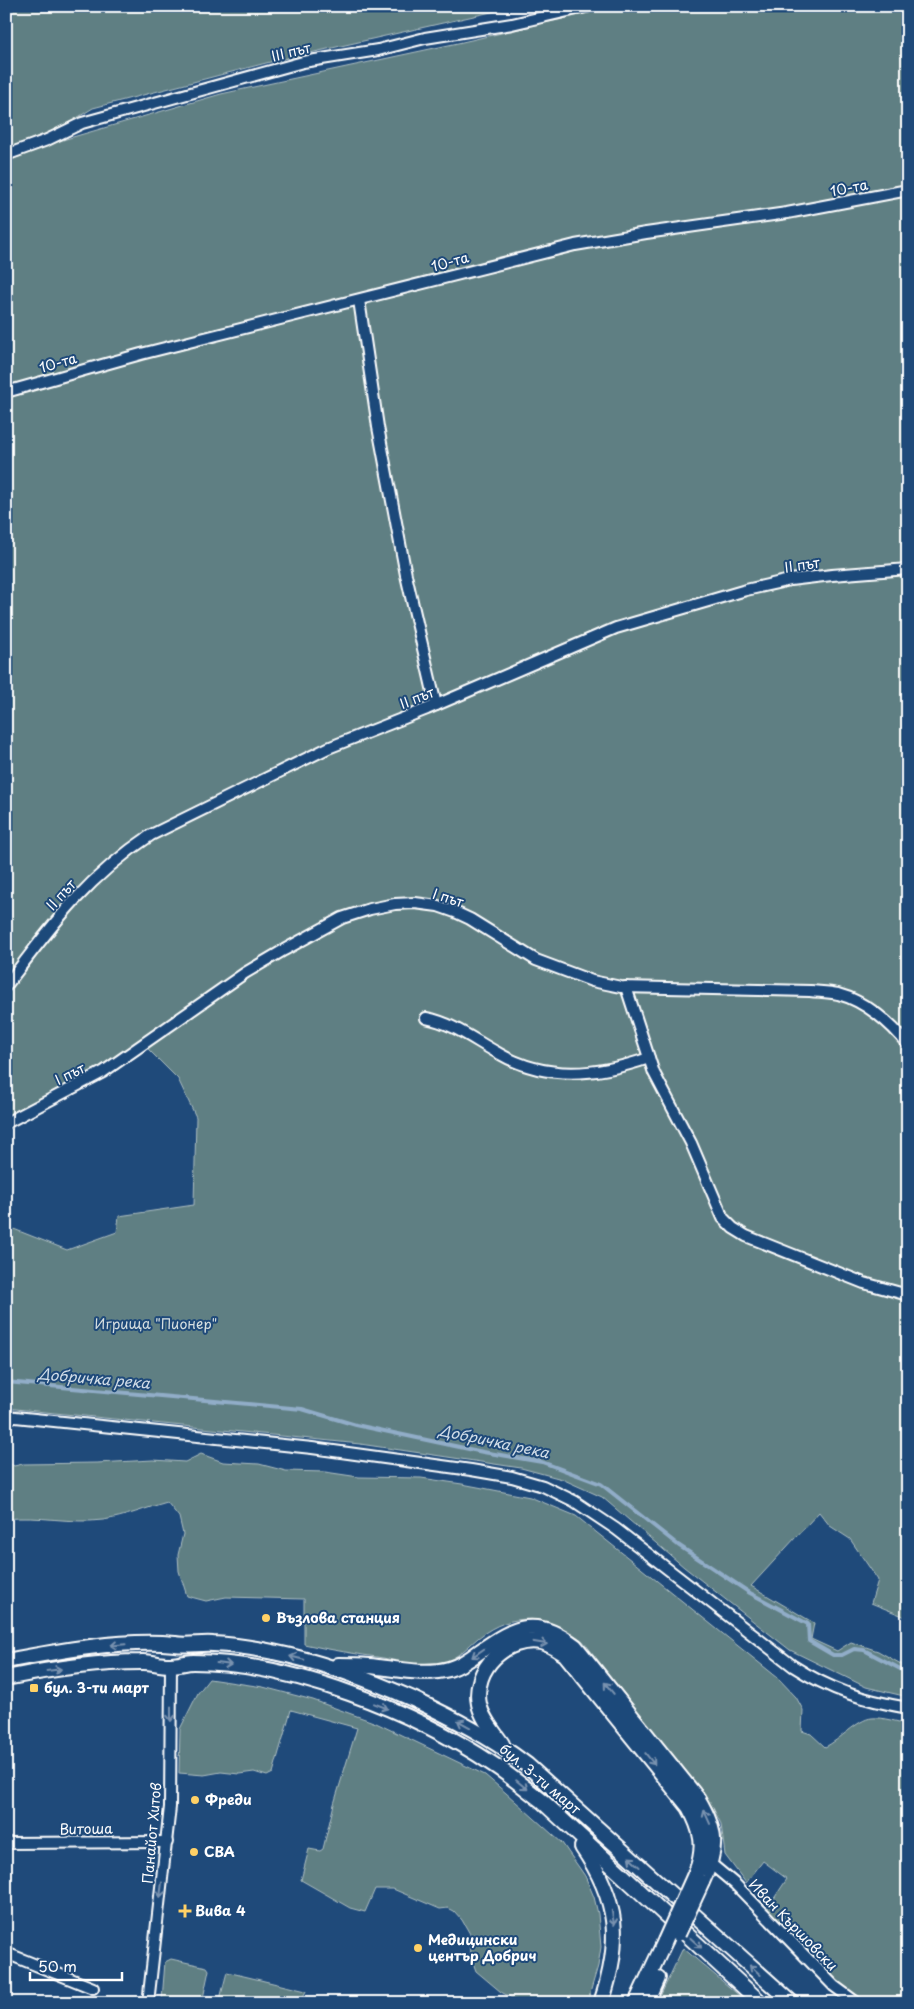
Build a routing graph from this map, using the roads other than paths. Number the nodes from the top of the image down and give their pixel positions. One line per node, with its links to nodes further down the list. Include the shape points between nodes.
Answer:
1 (590, 6): 2 (street, ІІІ път, via 512,24 303,62 82,123)
2 (6, 155)
3 (908, 190): 4 (street, 10-та, via 787,213 575,245)
4 (359, 300): 5 (street, 10-та, via 141,354); 7 (street, via 378,427 406,575)
5 (6, 392)
6 (908, 569): 7 (street, ІІ път, via 790,580 647,618 616,628)
7 (436, 705): 8 (street, ІІ път, via 328,748 151,835 113,863 75,898)
8 (6, 986)
9 (626, 987): 11 (street, І път, via 838,994 857,1001 881,1018); 12 (street); 13 (street, І път, via 592,981 536,960 470,920 438,906 415,903 370,909 342,918 284,950 103,1072)
10 (426, 1018): 12 (street, via 460,1030 500,1055 548,1072 597,1070)
11 (908, 1045)
12 (649, 1058): 14 (street, via 723,1218 733,1228 864,1283)
13 (6, 1123)
14 (908, 1295)
15 (6, 1416): 21 (street, via 312,1448 471,1470 543,1486 616,1529 793,1666 849,1695)
16 (171, 1644): 17 (main road, бул. 3-ти март, one-way to 17, via 118,1645); 18 (main road, via 182,1652 180,1661); 19 (main road, бул. 3-ти март, one-way to 16, via 272,1651 213,1644)
17 (6, 1661)
18 (171, 1665): 20 (main road, бул. 3-ти март, one-way to 18, via 113,1662 144,1661); 23 (main road, бул. 3-ти март, one-way to 23, via 210,1662 269,1670 318,1682 386,1708 493,1764); 24 (street, Панайот Хитов, one-way to 24)
19 (327, 1665): 22 (main road, бул. 3-ти март, one-way to 19, via 393,1690); 26 (main road, one-way to 19, via 714,1840 698,1799 575,1646 564,1637 547,1630 518,1629 505,1634 462,1664 433,1671)
20 (6, 1678)
21 (908, 1708)
22 (506, 1749): 26 (main road, one-way to 26, via 479,1704 478,1693 485,1668 515,1644 541,1642 553,1646 565,1654 689,1807 701,1836); 35 (main road, бул. 3-ти март, one-way to 22)
23 (569, 1828): 31 (main road, one-way to 31, via 597,1869 612,1912 612,1969); 34 (main road, бул. 3-ти март, one-way to 34)
24 (167, 1842): 25 (street, Витоша); 30 (street, Панайот Хитов, one-way to 30)
25 (6, 1843)
26 (706, 1861): 27 (main road, bridge); 36 (street, Иван Кършовски, via 735,1884 834,1986)
27 (669, 1943): 32 (main road); 33 (main road)
28 (6, 1954): 29 (street)
29 (93, 1988)
30 (148, 2003)
31 (601, 2003)
32 (636, 2003)
33 (647, 2003)
34 (761, 2003)
35 (792, 2003)
36 (857, 2003)

